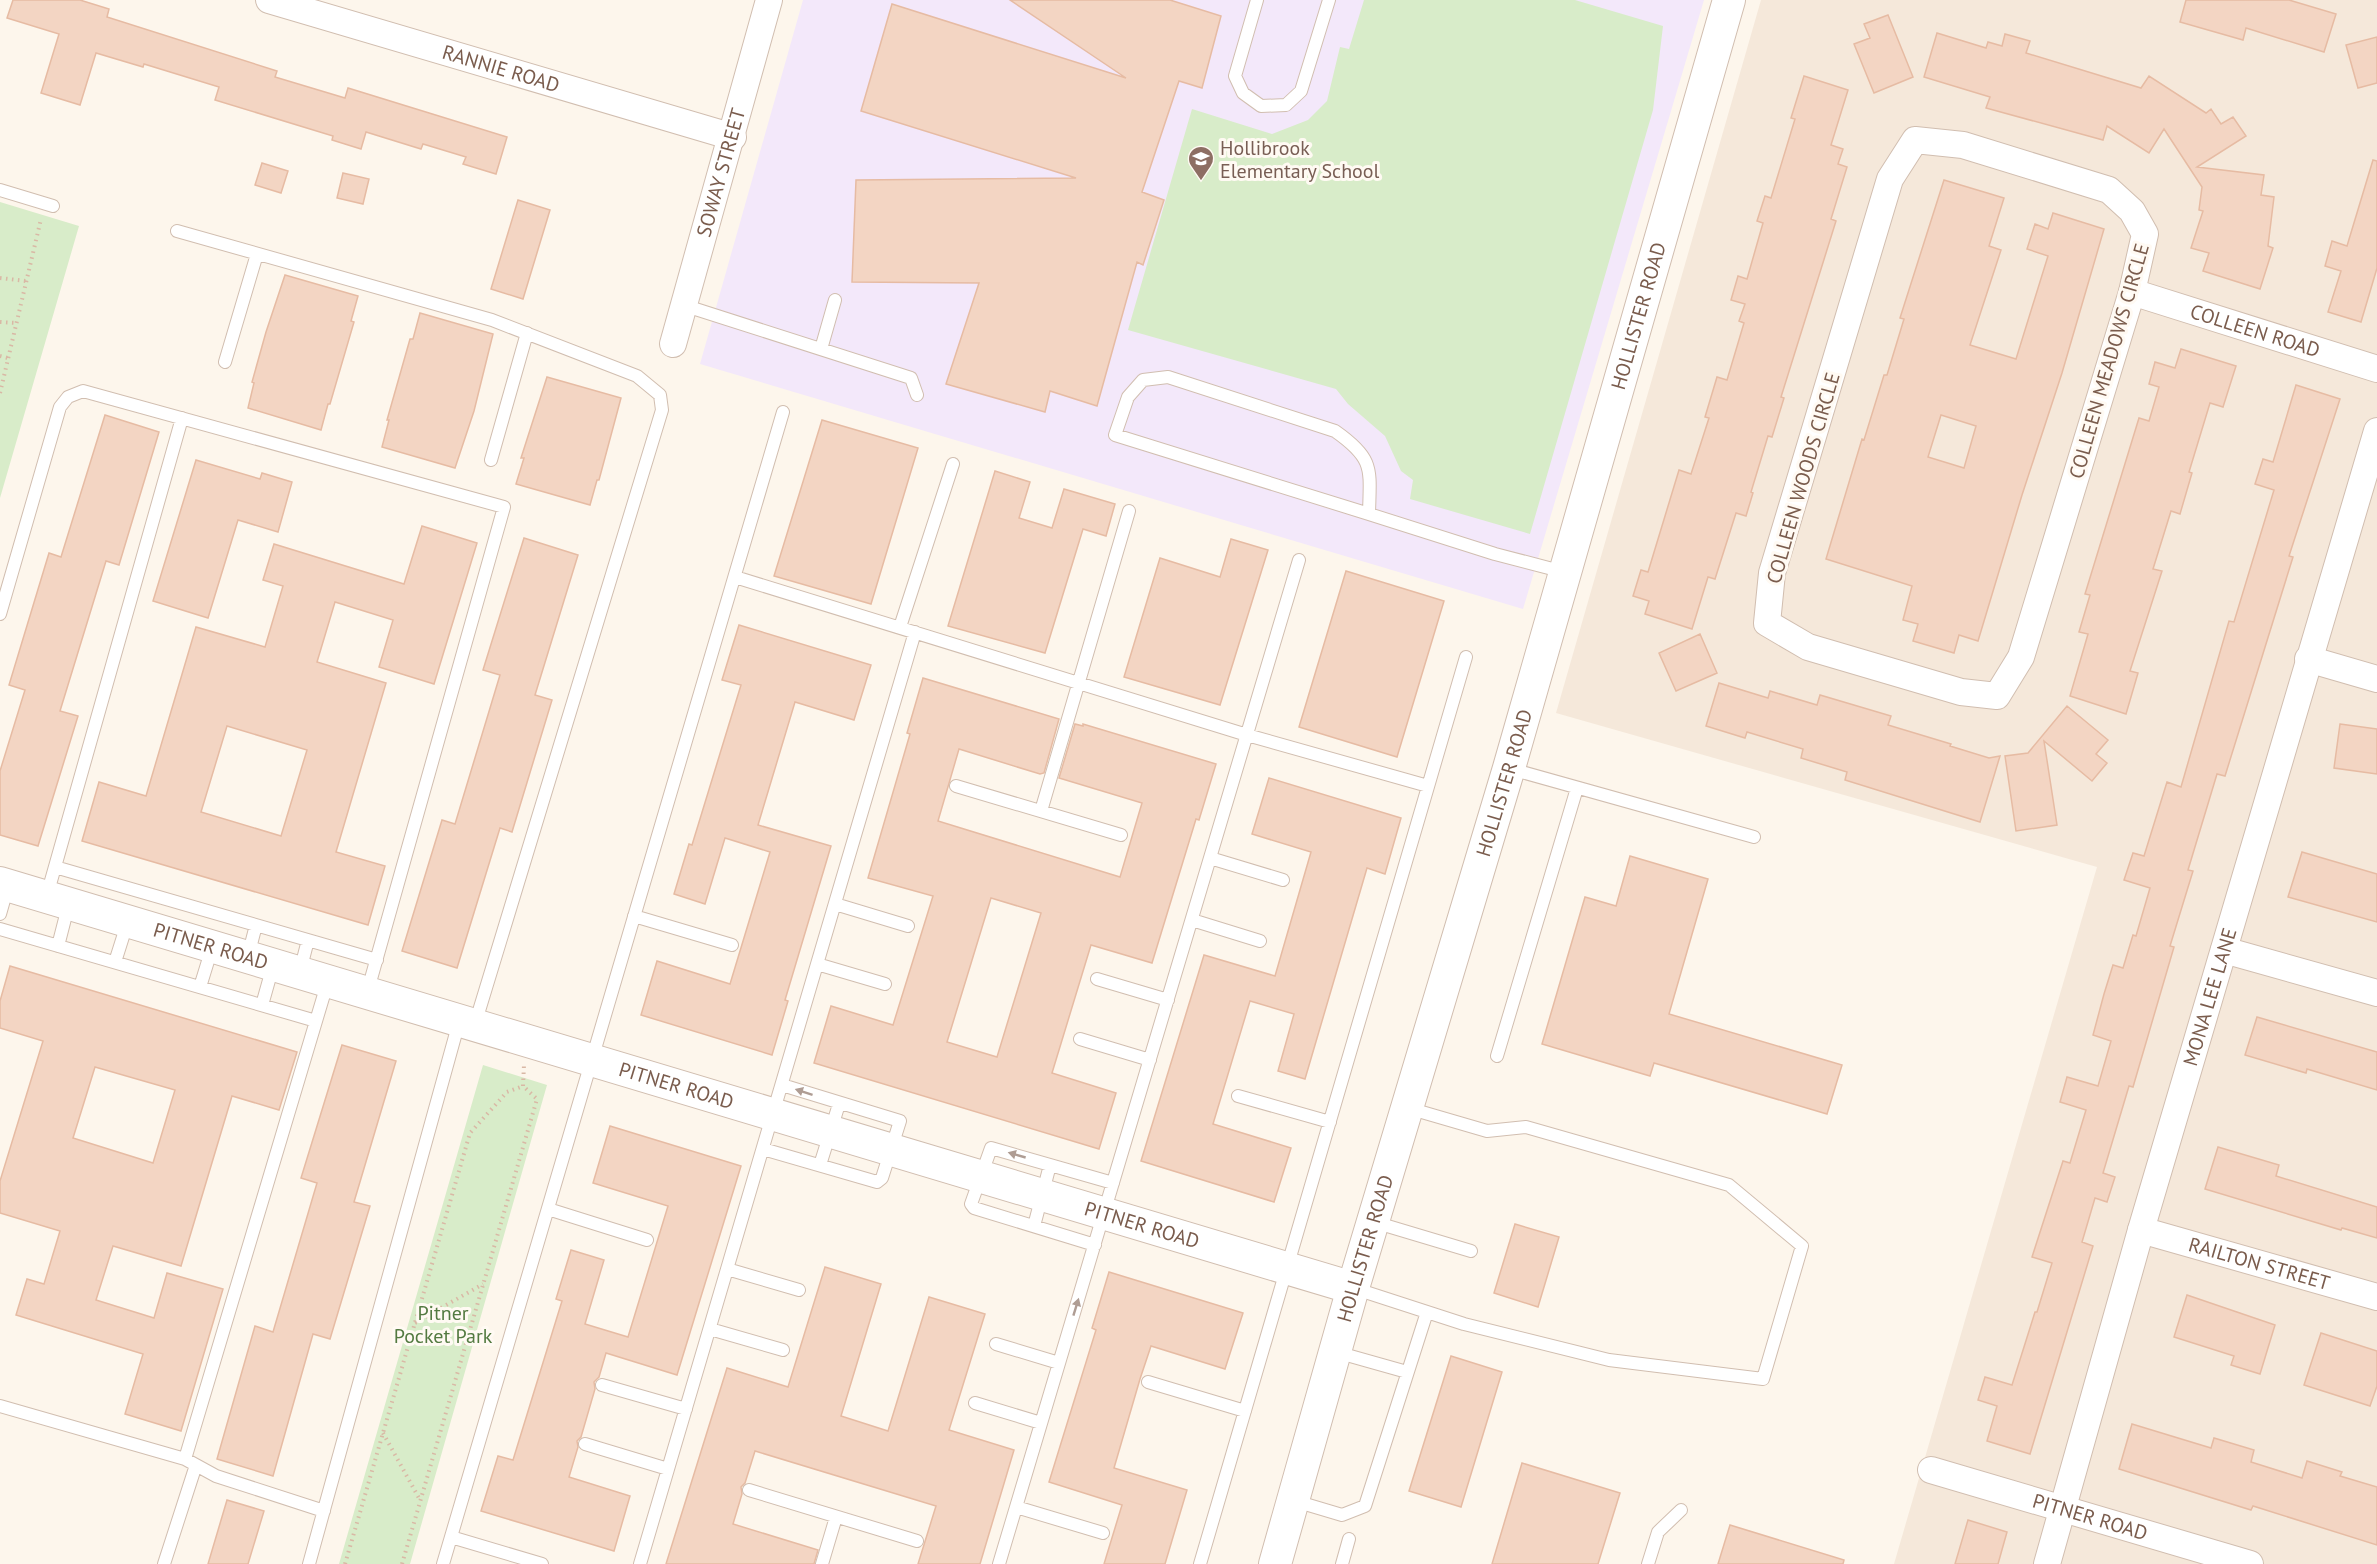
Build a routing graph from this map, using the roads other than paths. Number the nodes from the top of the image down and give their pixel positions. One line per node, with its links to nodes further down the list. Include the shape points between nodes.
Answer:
1 (269, 0): 6 (street, RANNIE ROAD)
2 (770, 0): 6 (street, SOWAY STREET)
3 (1257, 0): 4 (lane, via 1235,76 1243,93 1261,106 1286,105 1301,91)
4 (1329, 0)
5 (1729, 0): 29 (street, HOLLISTER ROAD)
6 (732, 136): 14 (street, SOWAY STREET)
7 (1915, 140): 12 (street, COLLEEN MEADOWS CIRCLE, via 1964,146 2109,190 2132,211 2145,234); 38 (street, COLLEEN WOODS CIRCLE, via 1890,179 1772,573 1767,623 1808,647 1961,692)
8 (0, 190): 9 (lane)
9 (49, 205)
10 (177, 231): 11 (lane)
11 (256, 254): 15 (lane); 18 (lane)
12 (2132, 292): 19 (street, COLLEEN ROAD); 38 (street, COLLEEN MEADOWS CIRCLE, via 2021,657)
13 (835, 300): 17 (lane)
14 (686, 306): 16 (street, SOWAY STREET); 17 (lane)
15 (527, 333): 24 (lane); 77 (lane, via 638,376 660,395 662,410)
16 (673, 344)
17 (821, 349): 20 (lane, via 911,378)
18 (225, 362)
19 (2377, 369)
20 (917, 395)
21 (783, 412): 30 (lane)
22 (182, 418): 31 (lane, via 83,391 68,397 60,407); 49 (lane); 65 (lane, via 504,507)
23 (2377, 431): 35 (street, MONA LEE LANE)
24 (491, 460)
25 (953, 464): 32 (lane)
26 (1130, 511): 37 (lane)
27 (1369, 514): 27 (lane, via 1115,435 1128,397 1143,380 1168,377 1335,431 1358,447 1370,471); 29 (lane)
28 (1299, 560): 39 (lane)
29 (1564, 572): 40 (street, HOLLISTER ROAD)
30 (735, 577): 32 (lane); 54 (lane)
31 (0, 614)
32 (900, 627): 33 (lane)
33 (915, 632): 37 (lane); 52 (lane)
34 (1466, 657): 42 (lane)
35 (2308, 659): 36 (street); 64 (street, MONA LEE LANE)
36 (2377, 679)
37 (1080, 682): 39 (lane); 44 (lane)
38 (1997, 696)
39 (1247, 735): 42 (lane); 47 (lane)
40 (1509, 768): 43 (lane); 84 (street, HOLLISTER ROAD)
41 (956, 786): 44 (lane)
42 (1428, 786): 87 (lane)
43 (1577, 788): 46 (lane); 79 (lane)
44 (1041, 812): 45 (lane)
45 (1121, 835)
46 (1754, 837)
47 (1210, 858): 48 (lane); 55 (lane)
48 (1283, 880)
49 (57, 889): 50 (street, PITNER ROAD); 51 (street, PITNER ROAD); 62 (lane)
50 (3, 894)
51 (111, 903): 53 (street, PITNER ROAD); 53 (lane); 66 (lane)
52 (835, 904): 57 (lane); 67 (lane)
53 (165, 916): 56 (lane); 63 (street, PITNER ROAD)
54 (634, 916): 61 (lane); 81 (lane)
55 (1192, 920): 60 (lane); 74 (lane)
56 (256, 925): 59 (lane); 68 (lane)
57 (908, 926)
58 (0, 929): 62 (lane)
59 (308, 940): 65 (lane); 68 (lane)
60 (1260, 941)
61 (732, 945)
62 (58, 946): 66 (lane)
63 (212, 946): 68 (street, PITNER ROAD); 71 (lane)
64 (2224, 950): 73 (street); 99 (street, MONA LEE LANE)
65 (376, 960): 72 (lane)
66 (115, 962): 71 (lane)
67 (817, 964): 70 (lane); 82 (lane)
68 (287, 969): 72 (street, PITNER ROAD); 75 (lane); 76 (lane)
69 (1097, 979): 74 (lane)
70 (885, 984)
71 (200, 987): 75 (lane)
72 (367, 993): 77 (street, PITNER ROAD)
73 (2377, 993)
74 (1168, 1000): 80 (lane)
75 (262, 1005): 76 (lane)
76 (316, 1021): 123 (lane)
77 (467, 1023): 81 (street, PITNER ROAD); 129 (lane)
78 (1080, 1039): 80 (lane)
79 (1497, 1056)
80 (1150, 1060): 93 (lane)
81 (592, 1061): 85 (street, PITNER ROAD); 95 (lane)
82 (782, 1085): 85 (lane); 86 (lane, one-way to 82)
83 (1238, 1096): 87 (lane)
84 (1407, 1107): 97 (street, HOLLISTER ROAD); 108 (lane, via 1487,1131 1526,1127 1729,1185 1802,1246 1763,1379 1609,1360)
85 (773, 1114): 86 (street, PITNER ROAD); 88 (lane)
86 (835, 1118): 89 (street, PITNER ROAD); 90 (lane)
87 (1330, 1122): 103 (lane)
88 (763, 1149): 90 (lane); 104 (lane)
89 (891, 1150): 90 (lane, via 877,1182); 92 (street, PITNER ROAD)
90 (820, 1165)
91 (1050, 1165): 92 (lane, one-way to 92, via 991,1148); 93 (lane); 94 (lane)
92 (981, 1177): 94 (street, PITNER ROAD); 98 (lane, via 971,1204 974,1208)
93 (1113, 1183): 96 (lane)
94 (1042, 1195): 96 (street, PITNER ROAD); 98 (lane)
95 (548, 1209): 100 (lane); 134 (lane)
96 (1104, 1214): 101 (lane); 103 (street, PITNER ROAD)
97 (1373, 1221): 102 (lane); 105 (street, HOLLISTER ROAD)
98 (1034, 1226): 101 (lane)
99 (2141, 1230): 107 (street, RAILTON STREET); 131 (street, MONA LEE LANE)
100 (647, 1240)
101 (1095, 1245): 113 (lane, one-way to 101)
102 (1471, 1251)
103 (1287, 1268): 105 (street, PITNER ROAD); 120 (lane)
104 (727, 1269): 106 (lane); 109 (lane)
105 (1353, 1288): 108 (lane); 112 (street, HOLLISTER ROAD)
106 (799, 1290)
107 (2377, 1297)
108 (1427, 1312): 114 (lane)
109 (710, 1329): 111 (lane); 119 (lane)
110 (996, 1344): 113 (lane)
111 (783, 1350)
112 (1335, 1352): 114 (lane); 127 (street, HOLLISTER ROAD)
113 (1059, 1363): 121 (lane)
114 (1407, 1372): 127 (lane, via 1365,1506 1342,1515)
115 (1148, 1382): 120 (lane)
116 (602, 1385): 119 (lane)
117 (975, 1403): 121 (lane)
118 (0, 1406): 123 (lane)
119 (686, 1409): 124 (lane)
120 (1245, 1411): 145 (lane)
121 (1041, 1423): 128 (lane)
122 (585, 1444): 124 (lane)
123 (191, 1462): 129 (lane, via 216,1476); 138 (lane)
124 (668, 1469): 142 (lane)
125 (1931, 1470): 131 (street, PITNER ROAD)
126 (749, 1490): 132 (lane)
127 (1293, 1501): 146 (street, HOLLISTER ROAD)
128 (1016, 1507): 133 (lane); 144 (lane)
129 (324, 1510): 139 (lane)
130 (1681, 1510): 148 (lane, via 1658,1532)
131 (2062, 1510): 149 (street, MONA LEE LANE); 150 (street, PITNER ROAD)
132 (836, 1517): 136 (lane); 143 (lane)
133 (1103, 1533)
134 (451, 1537): 137 (lane); 140 (lane)
135 (1349, 1539): 147 (lane)
136 (917, 1541)
137 (513, 1560): 141 (lane)
138 (164, 1564)
139 (309, 1564)
140 (443, 1564)
141 (542, 1564)
142 (640, 1564)
143 (822, 1564)
144 (1001, 1564)
145 (1200, 1564)
146 (1275, 1564)
147 (1342, 1564)
148 (1648, 1564)
149 (2047, 1564)
150 (2250, 1564)

